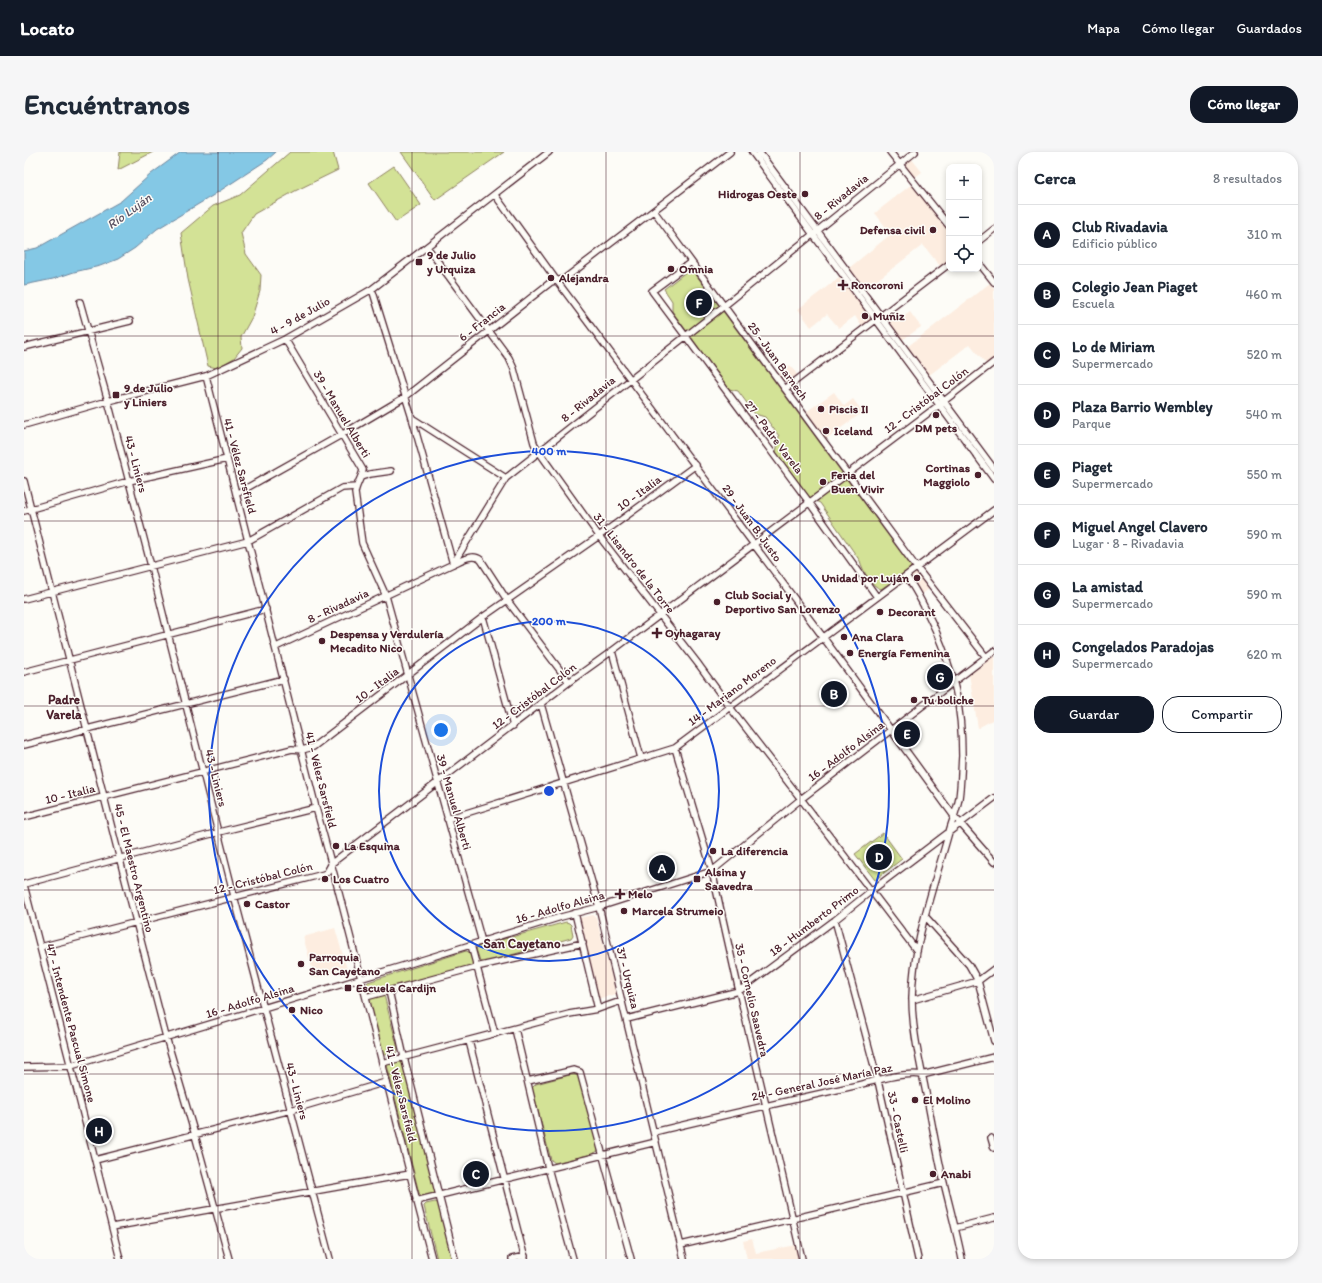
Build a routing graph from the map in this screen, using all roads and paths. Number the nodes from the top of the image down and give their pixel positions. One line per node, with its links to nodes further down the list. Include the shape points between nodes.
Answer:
1 (549, 152): 8 (street, 4 - 9 de Julio)
2 (730, 152): 9 (street, 6 - Francia)
3 (752, 152): 12 (street)
4 (759, 152): 12 (street)
5 (890, 152): 7 (street)
6 (915, 152): 7 (street, 8 - Rivadavia)
7 (899, 164): 10 (street); 12 (street, 8 - Rivadavia)
8 (495, 195): 14 (street, 4 - 9 de Julio); 18 (street, 29 - Juan B. Justo)
9 (654, 211): 15 (street, 25 - Juan Barnech); 18 (street, 6 - Francia, via 564,279)
10 (946, 222)
11 (994, 229): 13 (street)
12 (815, 233): 22 (street, 8 - Rivadavia); 23 (street)
13 (982, 239)
14 (426, 247): 20 (street, 4 - 9 de Julio); 25 (street, 31 - Lisandro de la Torre)
15 (692, 262): 22 (street, 25 - Juan Barnech); 27 (street, 27 - Padre Varela, via 652,291)
16 (946, 266): 23 (street)
17 (982, 267): 19 (street)
18 (557, 281): 25 (street, 6 - Francia, via 551,282); 32 (street, 29 - Juan B. Justo)
19 (994, 282)
20 (372, 289): 28 (street, 4 - 9 de Julio); 34 (street)
21 (80, 302): 26 (street, 43 - Liniers)
22 (724, 306): 27 (street, 8 - Rivadavia); 33 (street, 25 - Juan Barnech)
23 (879, 318): 33 (street); 36 (street)
24 (130, 321): 26 (street)
25 (488, 331): 34 (street, 6 - Francia); 40 (street, 31 - Lisandro de la Torre, via 509,358 534,443)
26 (89, 332): 29 (street); 35 (street, 43 - Liniers)
27 (685, 336): 32 (street, 8 - Rivadavia); 53 (street, 27 - Padre Varela)
28 (284, 339): 31 (street, 4 - 9 de Julio); 39 (street, 39 - Manuel Alberti)
29 (24, 347)
30 (994, 362): 36 (street, 12 - Cristóbal Colón)
31 (206, 376): 35 (street, 4 - 9 de Julio); 41 (street, 41 - Vélez Sarsfield)
32 (631, 379): 40 (street, 8 - Rivadavia); 42 (street, 29 - Juan B. Justo)
33 (785, 389): 45 (street, 25 - Juan Barnech)
34 (405, 397): 37 (street); 39 (street, 6 - Francia)
35 (108, 401): 38 (street, 4 - 9 de Julio); 50 (street, 43 - Liniers)
36 (941, 403): 43 (street); 45 (street, 12 - Cristóbal Colón); 48 (street)
37 (412, 418): 47 (street); 60 (street)
38 (24, 425)
39 (341, 435): 46 (street, 39 - Manuel Alberti, via 362,470); 52 (street, 6 - Francia)
40 (539, 452): 47 (street, 8 - Rivadavia); 57 (street, 31 - Lisandro de la Torre)
41 (227, 459): 50 (street); 52 (street, 41 - Vélez Sarsfield)
42 (696, 465): 57 (street, 10 - Italia); 59 (street, 29 - Juan B. Justo)
43 (994, 469)
44 (391, 471): 46 (street)
45 (847, 473): 53 (street, 12 - Cristóbal Colón); 62 (street, 25 - Juan Barnech)
46 (361, 478): 51 (street, 39 - Manuel Alberti)
47 (506, 478): 60 (street, 8 - Rivadavia)
48 (994, 479)
49 (24, 481): 54 (street, 45 - El Maestro Argentino)
50 (129, 481): 54 (street); 61 (street, 43 - Liniers)
51 (356, 487): 58 (street, via 342,488); 65 (street, 39 - Manuel Alberti, via 362,542)
52 (236, 494): 58 (street, 41 - Vélez Sarsfield)
53 (809, 502): 59 (street, 12 - Cristóbal Colón); 66 (street, 27 - Padre Varela)
54 (30, 509): 56 (street); 64 (street, 45 - El Maestro Argentino)
55 (994, 510): 62 (street, 14 - Mariano Moreno)
56 (24, 511)
57 (599, 536): 68 (street, 10 - Italia); 70 (street, 31 - Lisandro de la Torre)
58 (248, 541): 61 (street); 69 (street, 41 - Vélez Sarsfield)
59 (754, 544): 70 (street, 12 - Cristóbal Colón); 73 (street, 29 - Juan B. Justo)
60 (453, 564): 65 (street, 8 - Rivadavia); 68 (street, via 473,556 478,557)
61 (151, 566): 64 (street); 72 (street, 43 - Liniers)
62 (917, 568): 63 (street, 14 - Mariano Moreno); 77 (street, 25 - Juan Barnech)
63 (906, 576): 66 (street, 14 - Mariano Moreno); 83 (street, via 926,608)
64 (52, 592): 67 (street); 78 (street, 45 - El Maestro Argentino)
65 (386, 596): 74 (street, 8 - Rivadavia); 80 (street, 39 - Manuel Alberti)
66 (877, 597): 73 (street, 14 - Mariano Moreno)
67 (24, 599)
68 (507, 600): 71 (street, 10 - Italia); 82 (street)
69 (266, 609): 72 (street); 74 (street, 41 - Vélez Sarsfield)
70 (660, 615): 76 (street, 12 - Cristóbal Colón); 86 (street, 31 - Lisandro de la Torre)
71 (483, 617): 80 (street, 10 - Italia); 87 (street)
72 (169, 635): 78 (street); 84 (street, 43 - Liniers)
73 (823, 637): 86 (street, 14 - Mariano Moreno); 89 (street, 29 - Juan B. Justo)
74 (276, 647): 81 (street, 41 - Vélez Sarsfield)
75 (994, 651): 77 (street, 16 - Adolfo Alsina)
76 (612, 652): 82 (street, 12 - Cristóbal Colón); 93 (street)
77 (986, 657): 83 (street, 16 - Adolfo Alsina)
78 (70, 661): 79 (street); 88 (street, 45 - El Maestro Argentino)
79 (24, 672)
80 (407, 675): 92 (street, 10 - Italia, via 313,747); 95 (street, 39 - Manuel Alberti)
81 (284, 679): 84 (street); 92 (street, 41 - Vélez Sarsfield)
82 (569, 682): 85 (street, 12 - Cristóbal Colón)
83 (954, 682): 89 (street, 16 - Adolfo Alsina); 101 (street, via 960,715 962,749 959,800)
84 (186, 703): 88 (street); 94 (street, 43 - Liniers)
85 (542, 704): 87 (street, 12 - Cristóbal Colón); 96 (street, 37 - Urquiza)
86 (729, 706): 91 (street, 14 - Mariano Moreno); 99 (street, 31 - Lisandro de la Torre)
87 (512, 726): 95 (street, 12 - Cristóbal Colón)
88 (87, 729): 90 (street); 97 (street, 45 - El Maestro Argentino)
89 (891, 731): 99 (street, 16 - Adolfo Alsina); 101 (street, 29 - Juan B. Justo)
90 (24, 745)
91 (675, 748): 93 (street, 14 - Mariano Moreno); 110 (street, 35 - Cornelio Saavedra)
92 (302, 750): 94 (street, 10 - Italia, via 292,749); 100 (street, 41 - Vélez Sarsfield)
93 (642, 758): 96 (street, 14 - Mariano Moreno)
94 (204, 771): 97 (street, 10 - Italia); 105 (street, 43 - Liniers)
95 (438, 782): 103 (street, 39 - Manuel Alberti); 109 (street, 12 - Cristóbal Colón)
96 (564, 782): 103 (street, 14 - Mariano Moreno); 115 (street, 37 - Urquiza)
97 (104, 796): 102 (street, 10 - Italia); 107 (street, 45 - El Maestro Argentino)
98 (994, 798): 104 (street, 18 - Humberto Primo)
99 (801, 799): 110 (street, 16 - Adolfo Alsina); 112 (street, 31 - Lisandro de la Torre)
100 (316, 808): 105 (street); 109 (street, 41 - Vélez Sarsfield)
101 (953, 815): 104 (street, 29 - Juan B. Justo); 106 (street)
102 (24, 817)
103 (447, 819): 120 (street, 39 - Manuel Alberti)
104 (960, 824): 106 (street, 18 - Humberto Primo); 108 (street, 29 - Juan B. Justo)
105 (219, 832): 107 (street); 113 (street, 43 - Liniers)
106 (948, 833): 112 (street, 18 - Humberto Primo); 117 (street)
107 (120, 860): 111 (street); 119 (street, 45 - El Maestro Argentino)
108 (994, 862)
109 (332, 864): 113 (street, 12 - Cristóbal Colón, via 324,874); 127 (street, 41 - Vélez Sarsfield)
110 (712, 871): 115 (street, 16 - Adolfo Alsina); 130 (street, 35 - Cornelio Saavedra)
111 (24, 885): 114 (street, 47 - Intendente Pascual Simone)
112 (871, 891): 118 (street, 18 - Humberto Primo); 124 (street, 31 - Lisandro de la Torre)
113 (234, 896): 119 (street, 12 - Cristóbal Colón); 134 (street, 43 - Liniers)
114 (26, 898): 123 (street, 47 - Intendente Pascual Simone)
115 (599, 907): 116 (street, 16 - Adolfo Alsina); 133 (street, 37 - Urquiza)
116 (575, 913): 120 (street, 16 - Adolfo Alsina); 121 (street)
117 (925, 916): 124 (street); 128 (street, via 969,965)
118 (835, 920): 130 (street, 18 - Humberto Primo); 149 (street, 33 - Castelli)
119 (136, 922): 123 (street, 12 - Cristóbal Colón); 139 (street, 45 - El Maestro Argentino)
120 (482, 942): 122 (street, 16 - Adolfo Alsina)
121 (583, 944): 125 (street); 135 (street)
122 (471, 945): 125 (street); 127 (street, 16 - Adolfo Alsina)
123 (40, 947): 145 (street, 47 - Intendente Pascual Simone)
124 (917, 951): 132 (street)
125 (476, 967): 129 (street); 138 (street)
126 (994, 969): 128 (street)
127 (361, 979): 131 (street, 41 - Vélez Sarsfield); 134 (street, 16 - Adolfo Alsina)
128 (978, 981): 132 (street); 141 (street)
129 (389, 991): 131 (street); 142 (street)
130 (739, 991): 136 (street, 18 - Humberto Primo); 151 (street, 35 - Cornelio Saavedra)
131 (366, 997): 144 (street, 41 - Vélez Sarsfield)
132 (912, 1000): 147 (street)
133 (622, 1001): 135 (street); 136 (street, 37 - Urquiza)
134 (264, 1008): 139 (street, 16 - Adolfo Alsina); 152 (street, 43 - Liniers)
135 (598, 1009): 137 (street)
136 (627, 1019): 153 (street, 37 - Urquiza)
137 (515, 1029): 138 (street); 148 (street)
138 (495, 1034): 140 (street)
139 (166, 1037): 145 (street, 16 - Adolfo Alsina); 154 (street, 45 - El Maestro Argentino)
140 (468, 1041): 142 (street); 162 (street)
141 (994, 1041)
142 (404, 1057): 144 (street); 166 (street)
143 (994, 1057): 147 (street, 24 - General José María Paz)
144 (382, 1063): 150 (street, 41 - Vélez Sarsfield)
145 (71, 1066): 146 (street, 16 - Adolfo Alsina); 159 (street, 47 - Intendente Pascual Simone)
146 (24, 1067)
147 (922, 1075): 149 (street, 24 - General José María Paz, via 914,1073); 163 (street)
148 (528, 1081): 158 (street, via 574,1070 580,1072); 160 (street)
149 (878, 1081): 151 (street, 24 - General José María Paz); 165 (street, 33 - Castelli)
150 (386, 1082): 152 (street); 161 (street, 41 - Vélez Sarsfield)
151 (766, 1106): 153 (street, 24 - General José María Paz); 169 (street, 35 - Cornelio Saavedra)
152 (291, 1110): 154 (street); 164 (street, 43 - Liniers)
153 (654, 1132): 156 (street, 37 - Urquiza)
154 (195, 1135): 159 (street); 168 (street, 45 - El Maestro Argentino)
155 (991, 1138): 157 (street)
156 (656, 1142): 158 (street); 173 (street, 37 - Urquiza)
157 (994, 1148)
158 (603, 1154): 160 (street); 182 (street)
159 (95, 1160): 171 (street, 47 - Intendente Pascual Simone)
160 (548, 1168): 162 (street); 181 (street)
161 (410, 1174): 164 (street); 167 (street, 41 - Vélez Sarsfield)
162 (504, 1180): 166 (street); 174 (street)
163 (944, 1183): 165 (street); 172 (street)
164 (312, 1191): 168 (street); 177 (street, 43 - Liniers)
165 (902, 1192): 169 (street); 185 (street, 33 - Castelli)
166 (439, 1196): 167 (street); 179 (street)
167 (416, 1201): 178 (street, 41 - Vélez Sarsfield)
168 (215, 1209): 171 (street); 176 (street, 45 - El Maestro Argentino)
169 (793, 1218): 173 (street); 184 (street, 35 - Cornelio Saavedra)
170 (994, 1218): 172 (street)
171 (112, 1227): 175 (street, 47 - Intendente Pascual Simone)
172 (955, 1228): 186 (street)
173 (680, 1245): 183 (street, 37 - Urquiza)
174 (525, 1257): 180 (street)
175 (120, 1259)
176 (229, 1259)
177 (330, 1259)
178 (432, 1259)
179 (455, 1259)
180 (512, 1259)
181 (573, 1259)
182 (631, 1259)
183 (684, 1259)
184 (802, 1259)
185 (918, 1259)
186 (962, 1259)

